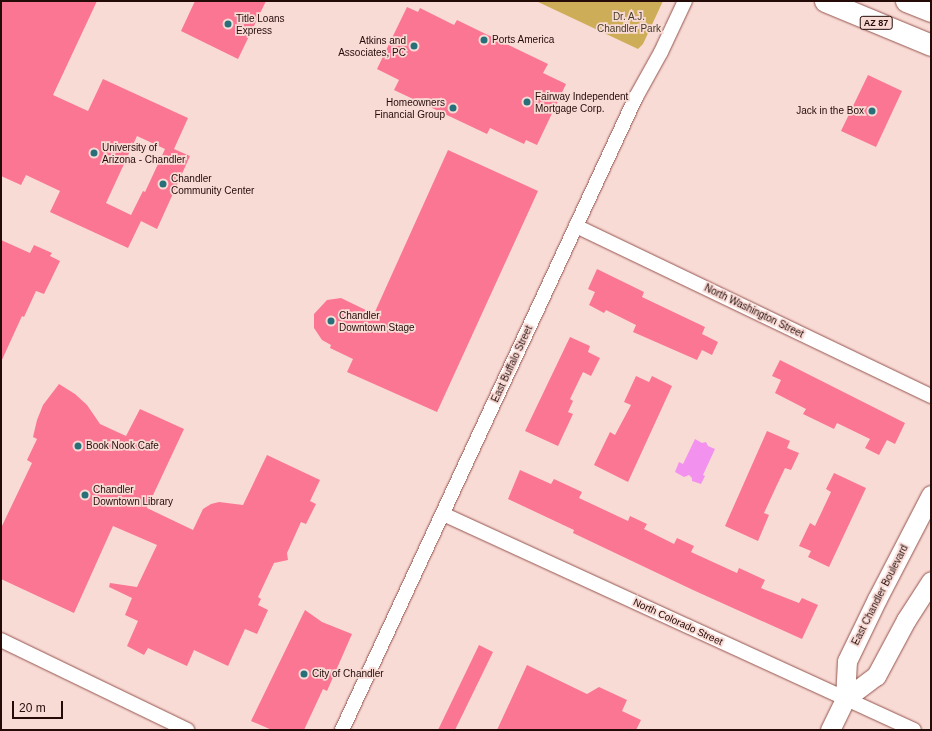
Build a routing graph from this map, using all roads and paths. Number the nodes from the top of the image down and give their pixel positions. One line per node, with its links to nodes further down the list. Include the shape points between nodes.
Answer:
1 (685, 1): 6 (street, East Buffalo Street, via 636,97)
2 (825, 1): 5 (main road, AZ 87)
3 (906, 1): 4 (main road)
4 (931, 11)
5 (931, 45)
6 (576, 226): 7 (street, North Washington Street); 9 (street, East Buffalo Street)
7 (931, 396)
8 (931, 495): 12 (main road, East Chandler Boulevard, via 847,661)
9 (443, 514): 12 (street, North Colorado Street); 14 (street, East Buffalo Street)
10 (931, 581): 12 (main road, East Chandler Boulevard, via 876,676)
11 (1, 640): 13 (street)
12 (845, 699): 15 (main road, East Chandler Boulevard); 16 (street, North Colorado Street)
13 (187, 730)
14 (342, 730)
15 (830, 730)
16 (914, 730)

